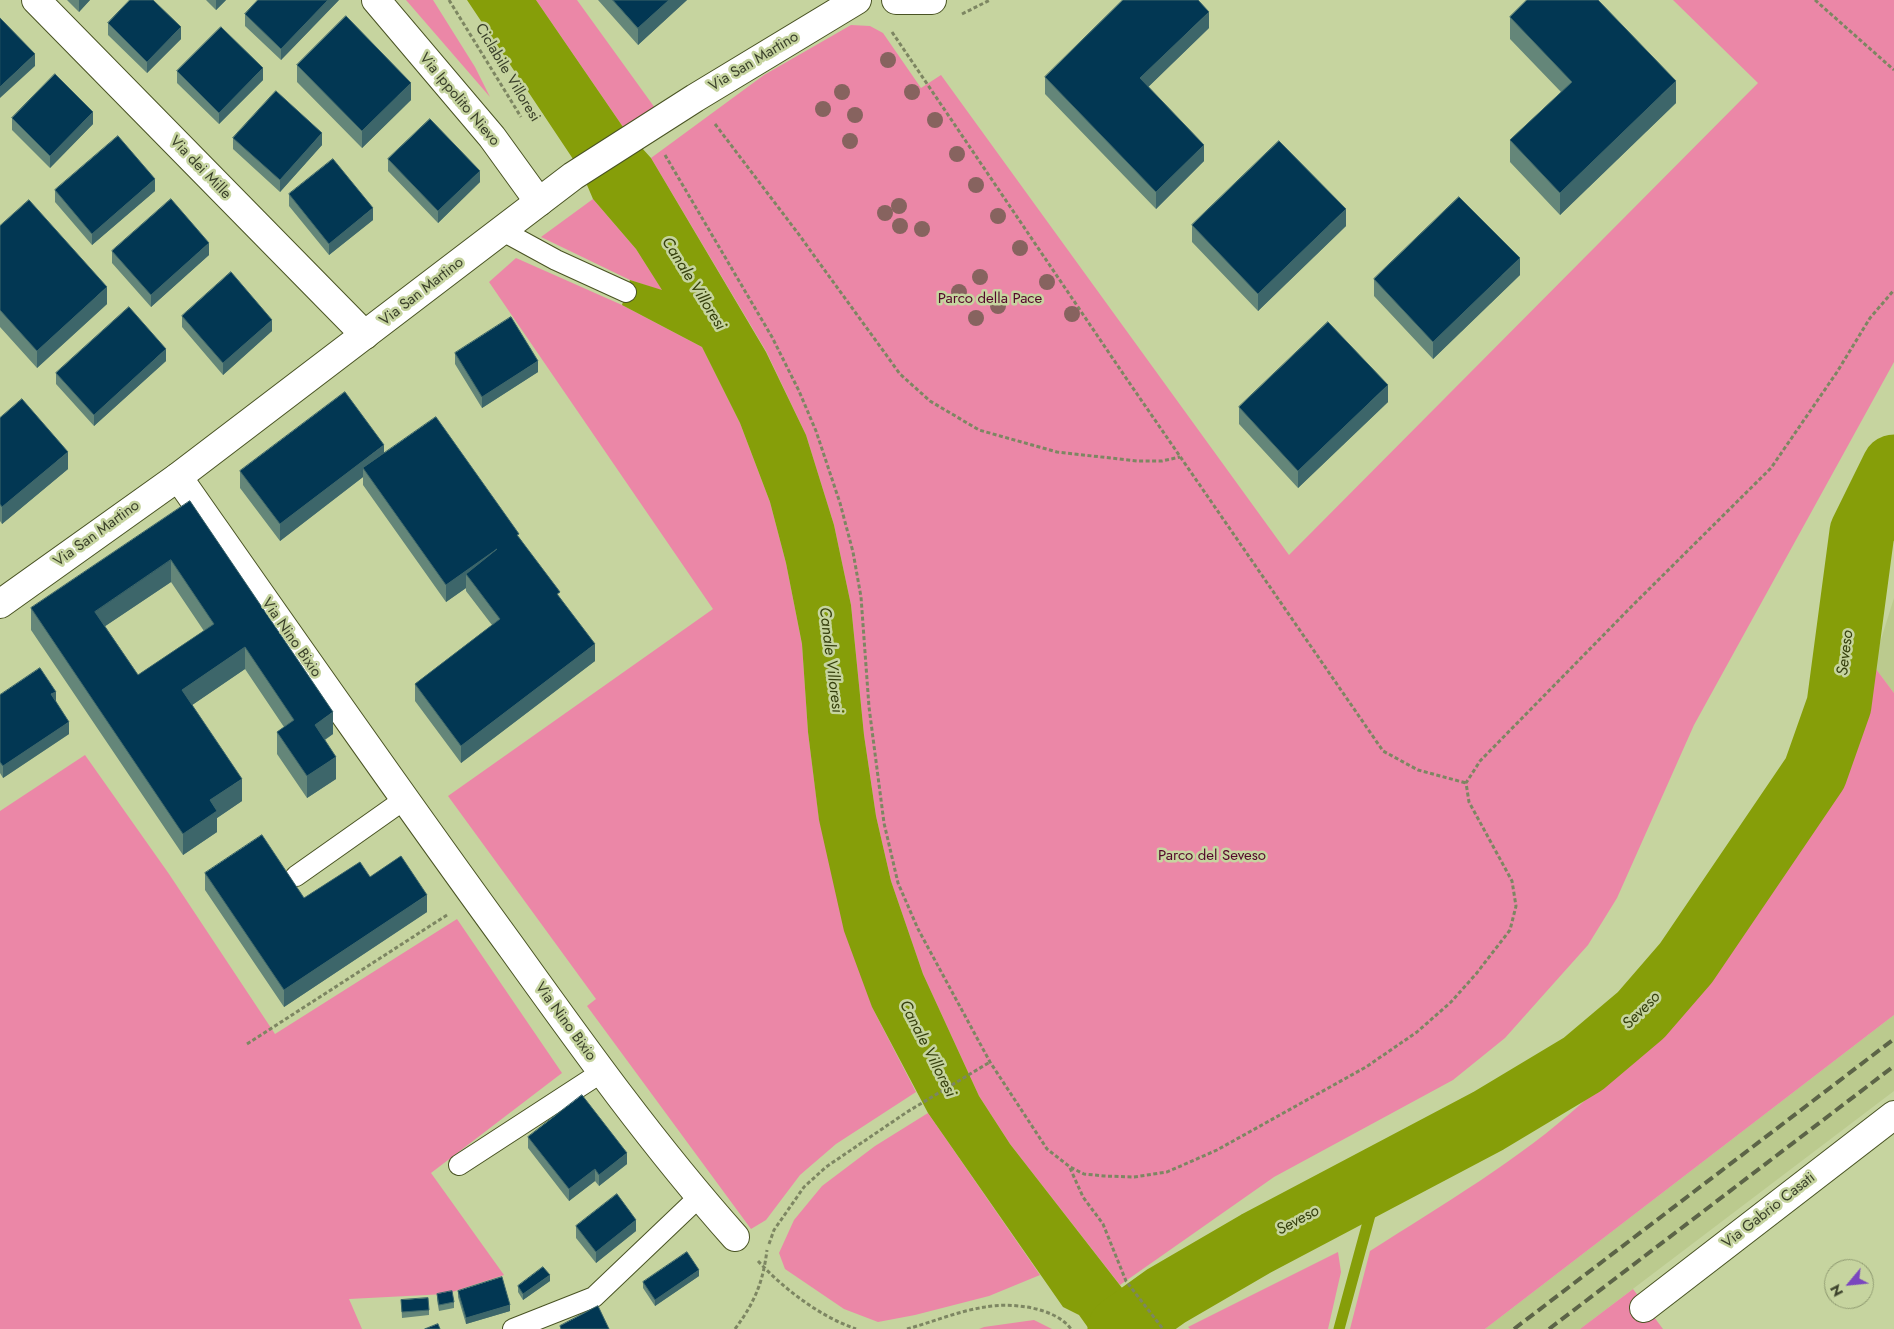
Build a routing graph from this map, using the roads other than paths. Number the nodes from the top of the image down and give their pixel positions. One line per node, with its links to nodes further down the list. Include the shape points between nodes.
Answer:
1 (36, 0): 9 (street, Via dei Mille)
2 (376, 0): 6 (street, Via Ippolito Nievo, via 492,136)
3 (857, 0): 6 (street, Via San Martino, via 637,134)
4 (896, 0): 5 (street)
5 (932, 0)
6 (539, 202): 7 (street, Via San Martino)
7 (501, 230): 8 (lane); 9 (street, Via San Martino)
8 (626, 292)
9 (365, 335): 10 (street, Via San Martino)
10 (178, 477): 11 (street, Via San Martino); 12 (street, Via Nino Bixio)
11 (0, 604)
12 (405, 799): 13 (lane); 14 (street, Via Nino Bixio)
13 (296, 876)
14 (602, 1072): 16 (lane); 17 (street, Via Nino Bixio)
15 (1894, 1115): 19 (street, Via Gabrio Casati)
16 (459, 1165)
17 (699, 1197): 18 (street, Via Nino Bixio); 20 (lane, via 594,1296)
18 (735, 1237)
19 (1644, 1308)
20 (513, 1329)

